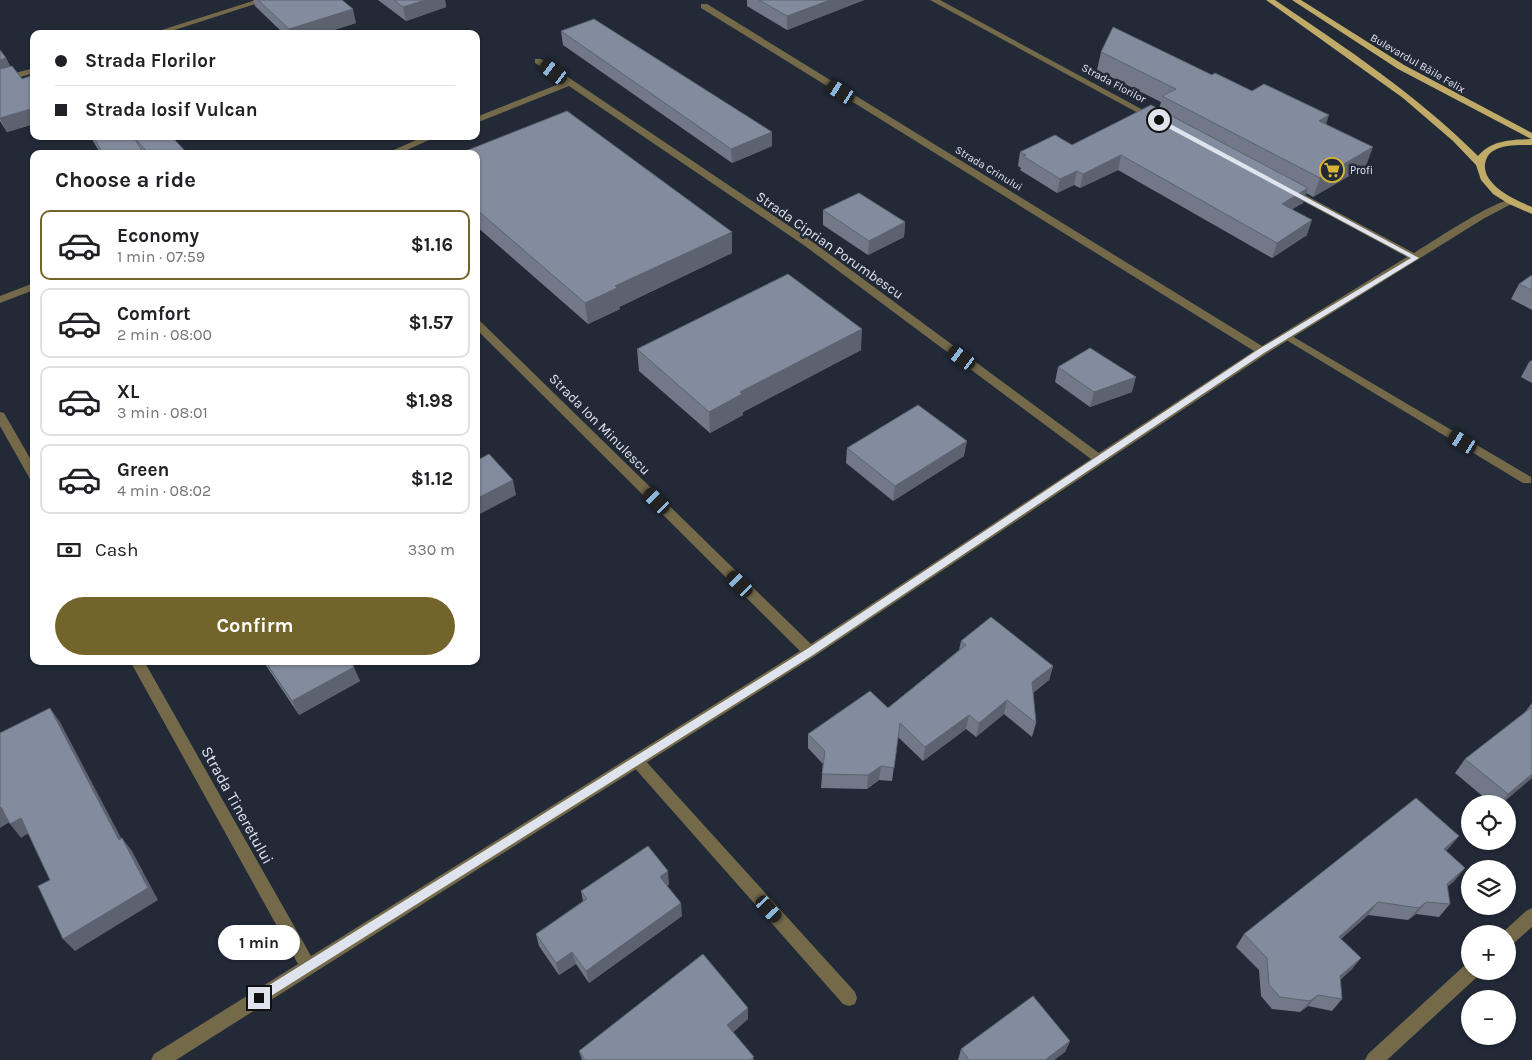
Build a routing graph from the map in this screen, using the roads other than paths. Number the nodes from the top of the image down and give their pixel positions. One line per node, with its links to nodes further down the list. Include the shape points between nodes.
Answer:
1 (264, 0): 6 (street)
2 (934, 0): 12 (street, Strada Florilor)
3 (1270, 0): 17 (main road, via 1408,98 1443,127)
4 (1296, 0): 13 (main road, Bulevardul Băile Felix, via 1400,67)
5 (704, 6): 26 (street, Strada Crinului)
6 (165, 30)
7 (538, 61): 10 (street, Strada Ciprian Porumbescu)
8 (30, 71): 9 (street)
9 (0, 80)
10 (569, 83): 11 (street); 28 (street, Strada Ciprian Porumbescu, via 810,244)
11 (480, 118)
12 (1159, 120)
13 (1532, 137)
14 (424, 140): 16 (street)
15 (1532, 142): 17 (main road, via 1505,143 1492,148 1482,154)
16 (399, 150)
17 (1479, 164): 19 (main road, via 1486,183)
18 (1281, 185): 21 (street)
19 (1510, 202): 20 (main road); 21 (street)
20 (1532, 211)
21 (1416, 258): 25 (street)
22 (30, 288): 23 (street)
23 (0, 300)
24 (480, 327): 31 (street, Strada Ion Minulescu)
25 (1287, 336): 26 (street); 30 (street)
26 (1262, 351): 28 (street)
27 (0, 416): 29 (street)
28 (1100, 460): 31 (street)
29 (30, 469)
30 (1527, 480)
31 (810, 652): 33 (street)
32 (140, 665): 36 (street, Strada Tineretului)
33 (637, 760): 36 (street); 38 (street)
34 (1532, 916): 35 (street)
35 (1516, 931)
36 (308, 966): 39 (street)
37 (1461, 980): 40 (street)
38 (849, 998)
39 (160, 1060)
40 (1374, 1060)

